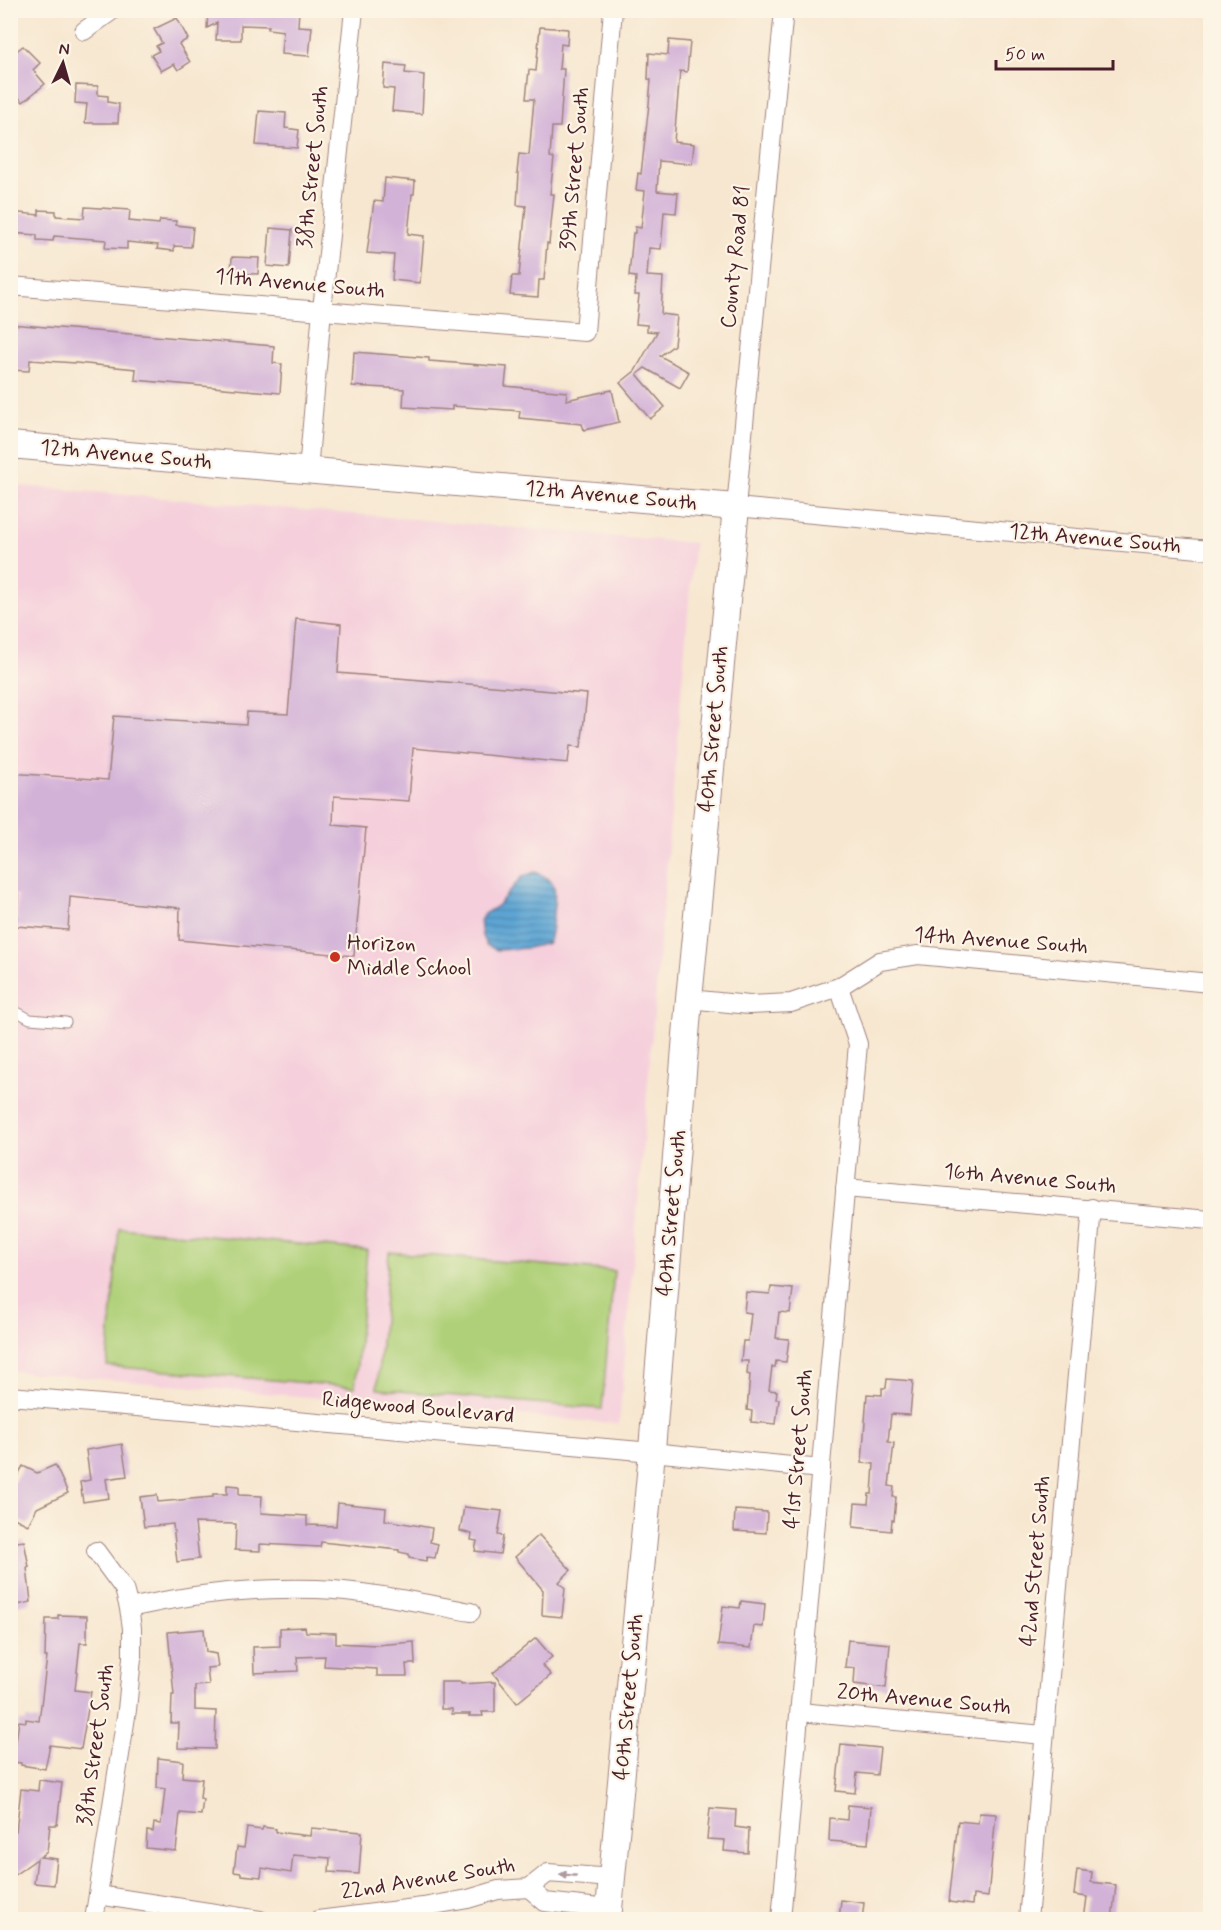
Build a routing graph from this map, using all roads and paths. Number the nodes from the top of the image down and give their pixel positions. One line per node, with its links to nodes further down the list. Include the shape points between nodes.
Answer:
1 (113, 10): 5 (street)
2 (354, 10): 7 (street, 38th Street South)
3 (613, 10): 8 (street, 39th Street South)
4 (780, 11): 11 (street, County Road 81)
5 (84, 31)
6 (10, 286): 7 (street, 11th Avenue South)
7 (322, 310): 8 (street, 11th Avenue South); 10 (street, 38th Street South)
8 (585, 332)
9 (10, 445): 10 (street, 12th Avenue South)
10 (308, 471): 11 (street, 12th Avenue South)
11 (736, 507): 12 (street, 12th Avenue South); 15 (street, 40th Street South)
12 (1210, 550)
13 (1210, 983): 14 (street, 14th Avenue South, via 918,956 880,961)
14 (839, 987): 15 (street, 14th Avenue South, via 791,1003 749,1005); 18 (street, 41st Street South, via 858,1044)
15 (689, 999): 22 (street, 40th Street South)
16 (10, 1008): 17 (lane, via 30,1019)
17 (66, 1022)
18 (846, 1188): 19 (street, 16th Avenue South); 23 (street, 41st Street South)
19 (1092, 1208): 20 (street, 16th Avenue South); 28 (street, 42nd Street South)
20 (1210, 1220)
21 (10, 1396): 22 (street, Ridgewood Boulevard)
22 (651, 1452): 23 (street, Ridgewood Boulevard); 29 (street, 40th Street South)
23 (821, 1469): 27 (street, 41st Street South)
24 (96, 1551): 25 (street, 38th Street South, via 124,1589)
25 (129, 1608): 26 (street, via 203,1595 318,1589); 31 (street, 38th Street South, via 130,1691)
26 (471, 1612)
27 (800, 1713): 28 (street, 20th Avenue South); 37 (street, 41st Street South)
28 (1044, 1735): 38 (street, 42nd Street South)
29 (612, 1878): 30 (street, 22nd Avenue South, one-way to 30, via 548,1873); 33 (street, 40th Street South)
30 (529, 1888): 32 (street, 22nd Avenue South, via 498,1890); 33 (street, via 545,1902)
31 (98, 1895): 34 (street, 38th Street South); 35 (street)
32 (424, 1913): 36 (street, 22nd Avenue South)
33 (608, 1914)
34 (94, 1920)
35 (260, 1920)
36 (318, 1920)
37 (781, 1920)
38 (1028, 1920)

